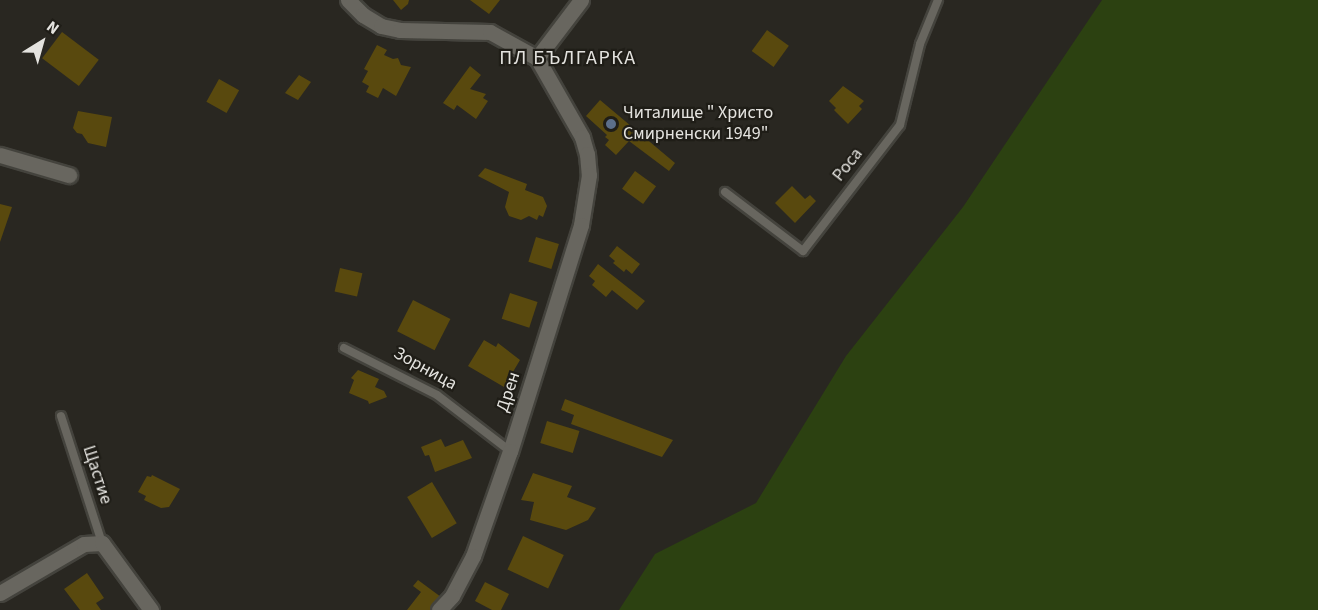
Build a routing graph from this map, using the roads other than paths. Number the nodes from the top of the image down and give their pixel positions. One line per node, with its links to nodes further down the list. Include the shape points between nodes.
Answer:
1 (348, 0): 4 (street, via 381,26 490,32)
2 (581, 0): 4 (street)
3 (938, 0): 7 (lane, Роса, via 920,44 900,125 803,251)
4 (537, 58): 10 (street, Дрен, via 582,137 589,175 581,225)
5 (0, 155): 6 (street)
6 (69, 175)
7 (724, 192)
8 (344, 348): 10 (lane, Зорница, via 437,395)
9 (61, 416): 11 (lane, Щастие)
10 (510, 451): 14 (street, Дрен, via 473,556 452,596)
11 (102, 543): 12 (street, via 84,544); 13 (street)
12 (0, 593)
13 (151, 610)
14 (439, 610)

